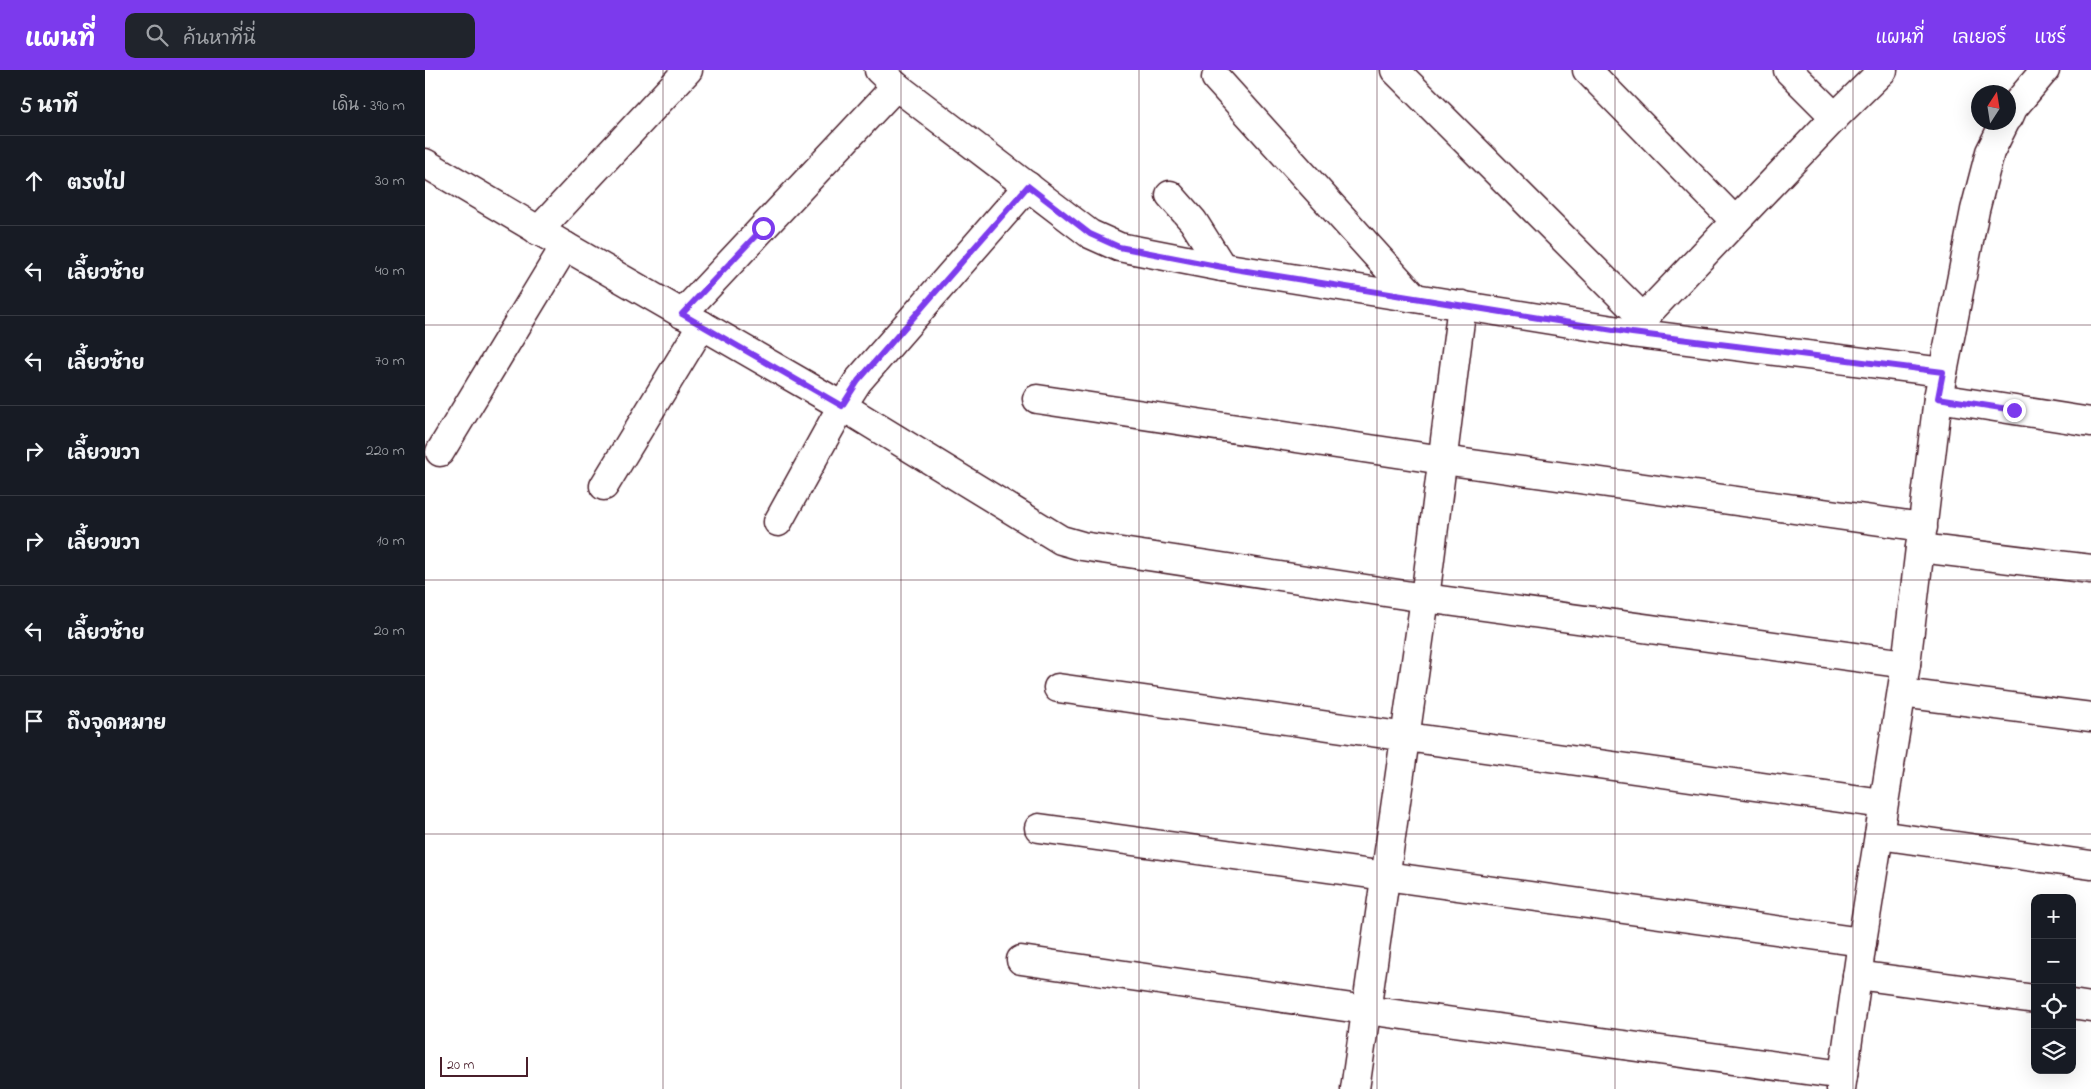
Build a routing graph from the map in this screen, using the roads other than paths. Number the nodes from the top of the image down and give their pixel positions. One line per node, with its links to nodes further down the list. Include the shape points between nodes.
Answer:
1 (688, 70): 16 (street)
2 (1395, 70): 22 (street)
3 (1587, 70): 15 (street)
4 (1787, 70): 10 (street)
5 (1883, 70): 10 (street)
6 (2045, 70): 9 (street)
7 (887, 78): 13 (street); 21 (street)
8 (1216, 78): 19 (street)
9 (2016, 104)
10 (1835, 117): 15 (street)
11 (2001, 130): 23 (street, via 1990,152 1975,210)
12 (425, 163): 16 (street)
13 (1028, 186): 18 (street, via 1090,234 1119,247); 26 (street, via 858,381)
14 (1170, 195): 18 (street, via 1193,221)
15 (1735, 221): 22 (street)
16 (538, 231): 17 (street)
17 (565, 246): 21 (street); 28 (street)
18 (1222, 267): 19 (street)
19 (1414, 297): 20 (street)
20 (1462, 306): 22 (street); 29 (street)
21 (692, 320): 26 (street); 30 (street)
22 (1637, 326): 23 (street)
23 (1943, 372): 24 (street)
24 (1938, 398): 27 (street); 32 (street)
25 (1037, 400): 29 (street)
26 (842, 406): 31 (street); 34 (street, via 1061,540 1082,546)
27 (2091, 422)
28 (440, 452)
29 (1443, 460): 32 (street); 34 (street)
30 (604, 486)
31 (778, 522)
32 (1922, 537): 33 (street); 35 (street)
33 (2091, 569)
34 (1425, 598): 35 (street); 39 (street)
35 (1906, 664): 37 (street)
36 (1058, 688): 39 (street)
37 (1902, 693): 38 (street); 40 (street)
38 (2091, 717)
39 (1405, 736): 40 (street); 44 (street)
40 (1883, 804): 42 (street)
41 (1039, 828): 44 (street)
42 (1879, 836): 43 (street); 45 (street)
43 (2091, 865)
44 (1386, 877): 45 (street); 51 (street)
45 (1862, 942): 47 (street)
46 (1021, 960): 51 (street)
47 (1857, 975): 48 (street); 52 (street)
48 (2031, 998)
49 (2076, 1005): 50 (street)
50 (2091, 1007)
51 (1366, 1010): 52 (street); 53 (street)
52 (1842, 1082)
53 (1355, 1089)

